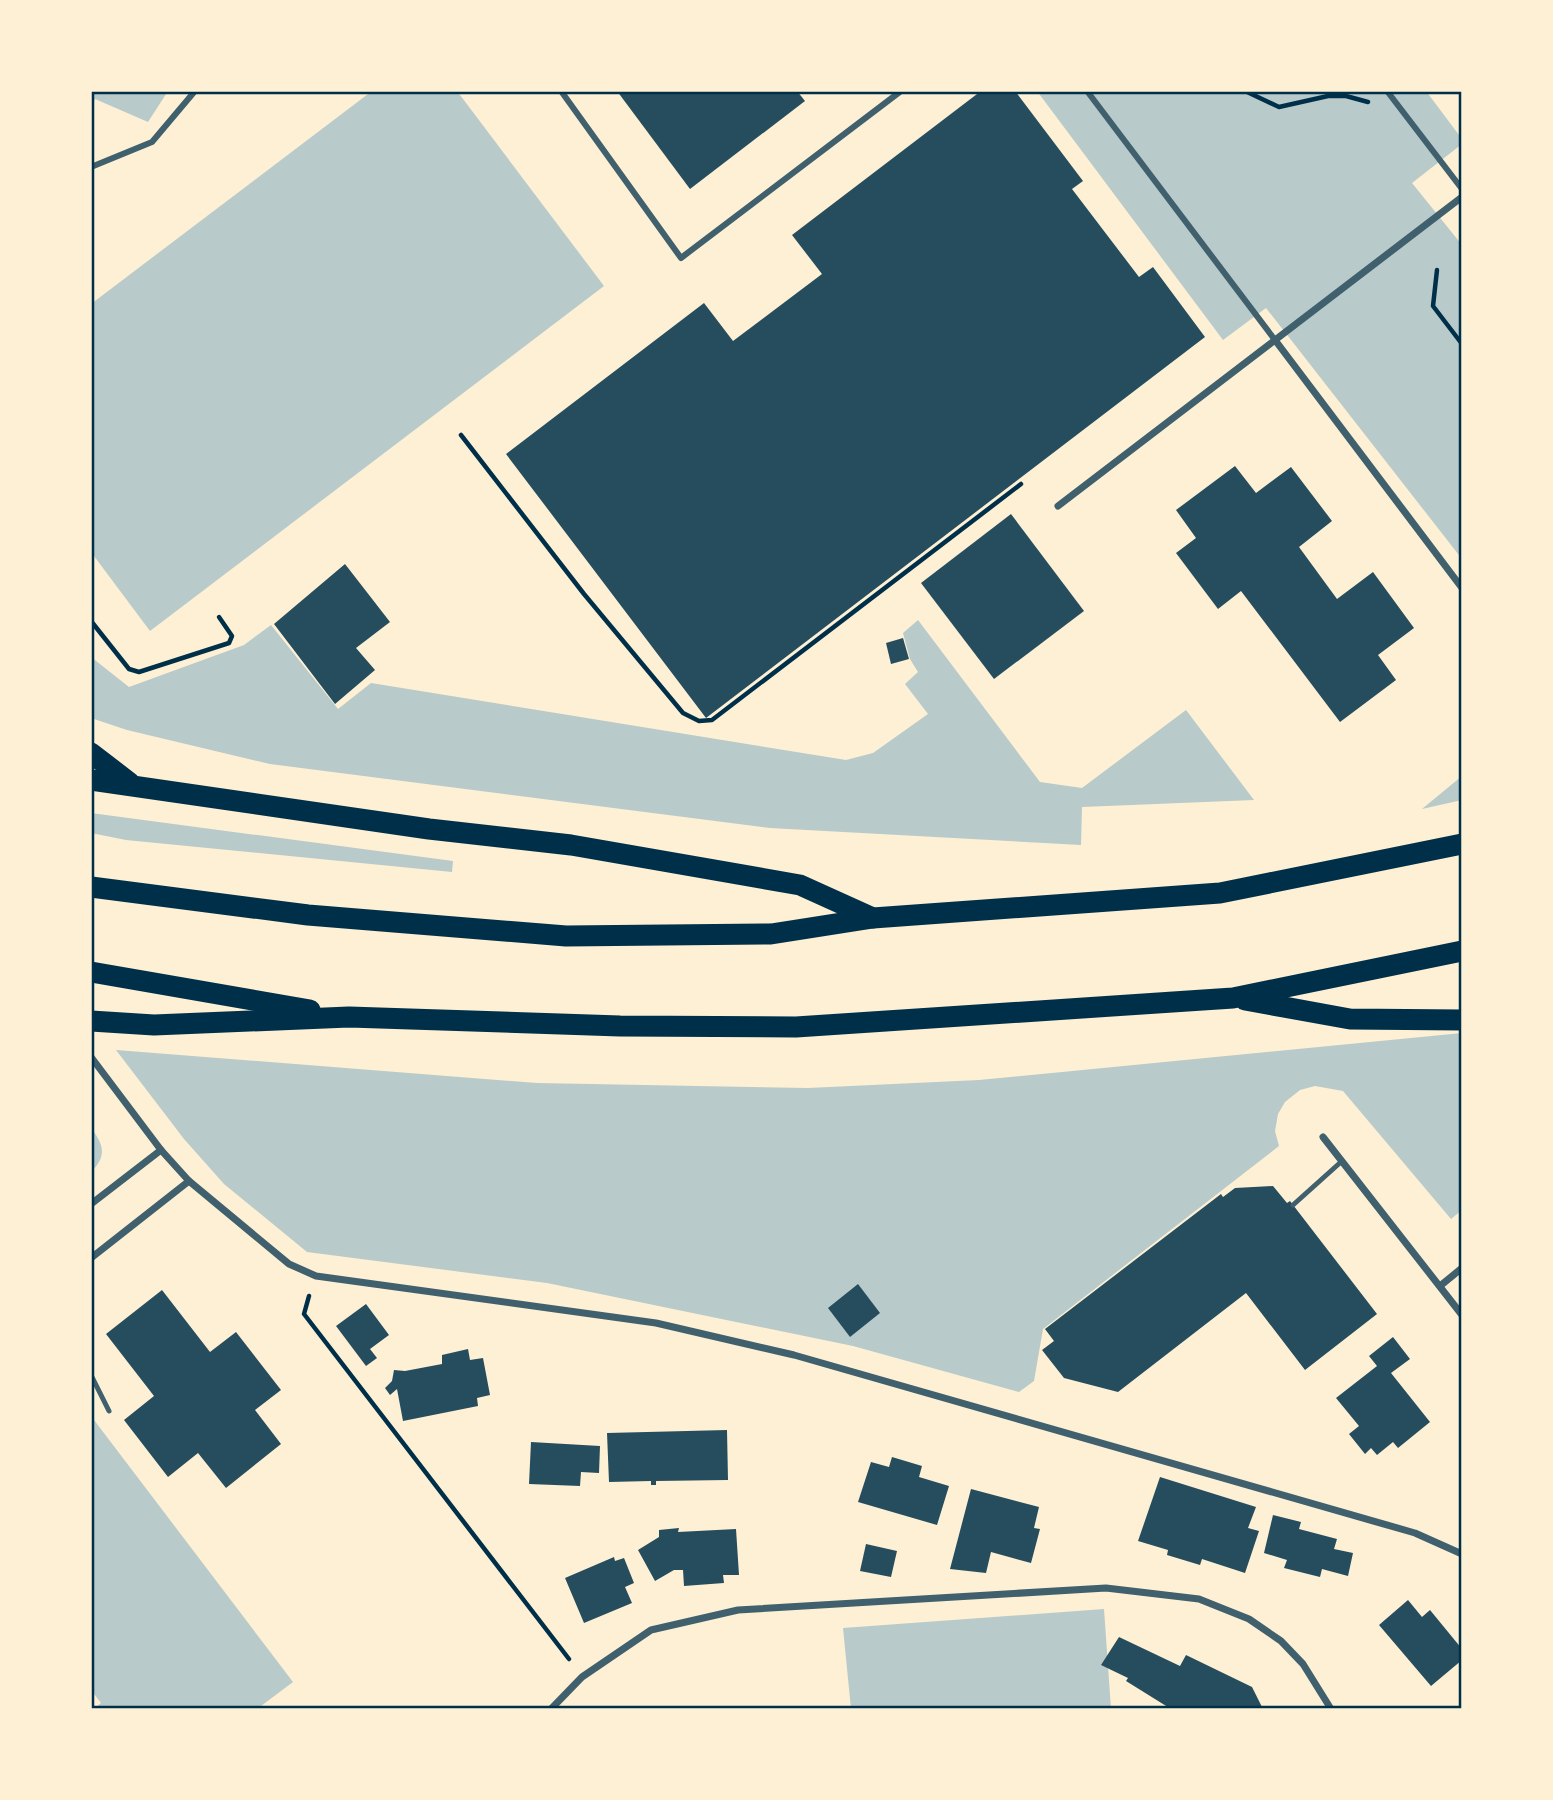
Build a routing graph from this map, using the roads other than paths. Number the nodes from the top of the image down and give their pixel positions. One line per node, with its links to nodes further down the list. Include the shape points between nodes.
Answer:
1 (195, 91): 6 (street, via 152,142)
2 (561, 91): 3 (street, via 681,258)
3 (901, 91)
4 (1087, 91): 9 (street)
5 (1388, 91): 7 (street)
6 (91, 167)
7 (1462, 190)
8 (1462, 197): 9 (street)
9 (1275, 340): 10 (street); 11 (street)
10 (1058, 506)
11 (1462, 588)
12 (91, 753): 14 (highway)
13 (91, 780): 14 (highway)
14 (131, 784): 17 (highway, via 429,829 571,845 800,885)
15 (1462, 845): 17 (highway, via 1220,893)
16 (91, 887): 17 (highway, via 309,915 566,936 771,934)
17 (873, 918)
18 (1462, 951): 20 (highway)
19 (91, 972): 21 (highway)
20 (1233, 998): 21 (highway, via 796,1027); 22 (highway, via 1350,1019)
21 (349, 1017): 23 (highway, via 154,1025)
22 (1462, 1020)
23 (91, 1021)
24 (91, 1057): 26 (street)
25 (1323, 1137): 27 (street)
26 (161, 1150): 28 (street); 29 (street)
27 (1342, 1161): 30 (lane); 33 (street)
28 (189, 1181): 31 (street); 37 (street, via 289,1264 316,1276 656,1322 794,1355 1415,1533)
29 (91, 1204)
30 (1293, 1205)
31 (91, 1258)
32 (1462, 1268): 33 (street)
33 (1440, 1286): 34 (street)
34 (1462, 1315)
35 (91, 1375): 36 (lane)
36 (109, 1411)
37 (1462, 1554)
38 (551, 1709): 39 (street, via 582,1677 651,1630 738,1610 1106,1588 1199,1599 1249,1619 1281,1641 1303,1664)
39 (1331, 1709)

